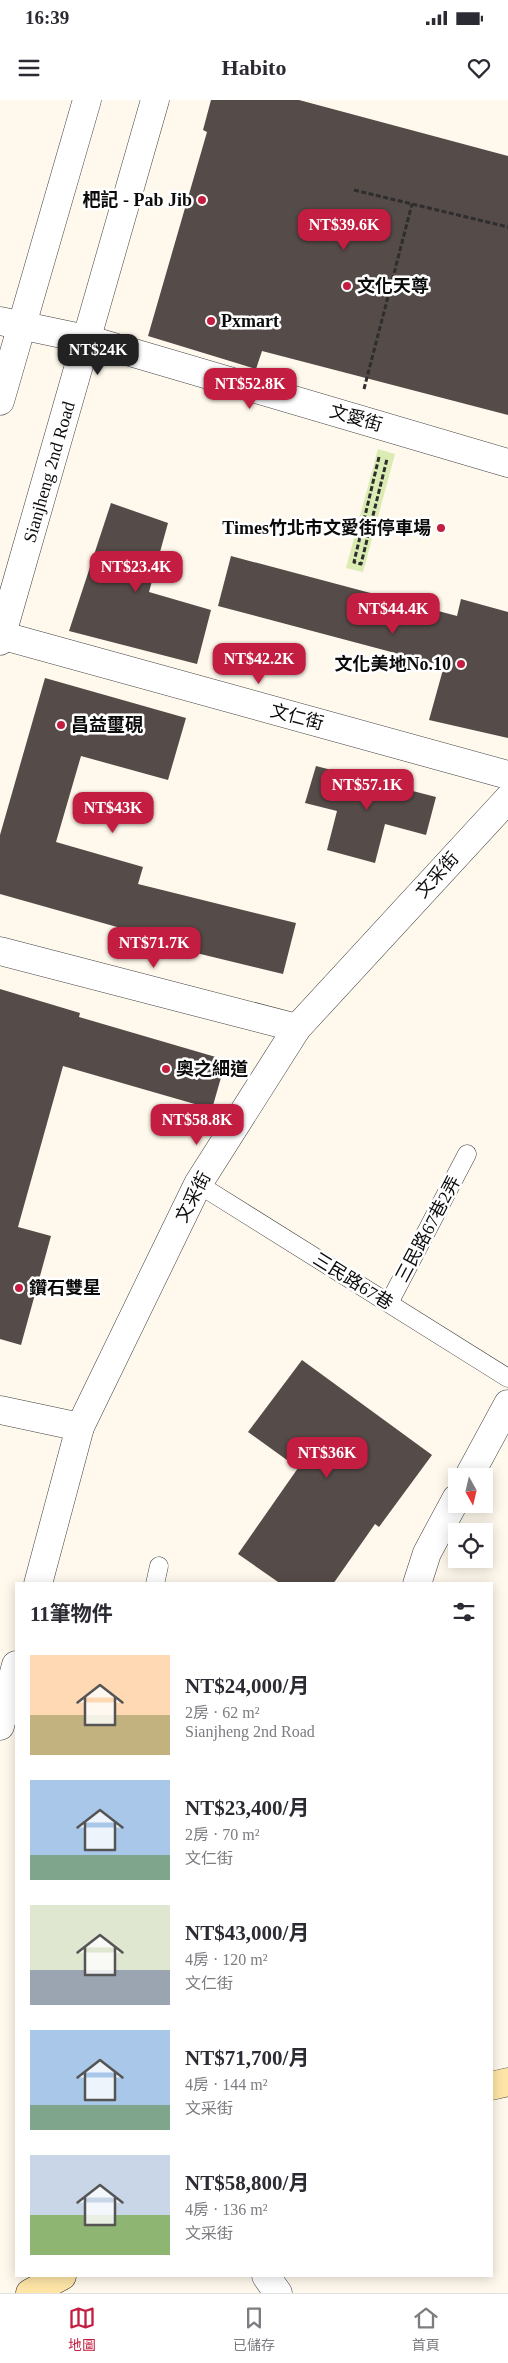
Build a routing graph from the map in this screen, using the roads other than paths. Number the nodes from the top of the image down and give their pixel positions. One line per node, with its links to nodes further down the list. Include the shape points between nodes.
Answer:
1 (87, 100): 3 (street)
2 (155, 100): 4 (street, Sianjheng 2nd Road)
3 (11, 323): 4 (street, 文愛街); 5 (street)
4 (86, 339): 6 (street, 文愛街); 7 (street, Sianjheng 2nd Road)
5 (0, 401)
6 (508, 463)
7 (0, 638): 8 (street, 文仁街)
8 (508, 775)
9 (508, 799): 11 (street, 文采街)
10 (0, 951): 11 (street)
11 (297, 1028): 13 (street, 文采街)
12 (467, 1154): 14 (lane, 三民路67巷2弄)
13 (198, 1184): 14 (lane, 三民路67巷); 18 (street, 文采街)
14 (389, 1303): 15 (lane, 三民路67巷)
15 (508, 1378)
16 (508, 1404): 19 (street)
17 (0, 1410): 18 (street)
18 (80, 1427): 22 (street, 文采街)
19 (472, 1468)
20 (448, 1513): 24 (street, via 427,1553)
21 (159, 1566): 23 (lane)
22 (39, 1582)
23 (155, 1582)
24 (418, 1582)
25 (15, 1669): 26 (street)
26 (0, 1726)
27 (508, 2082): 28 (main road)
28 (493, 2086)
29 (60, 2277): 31 (main road)
30 (267, 2277): 32 (street)
31 (30, 2293)
32 (278, 2293)

